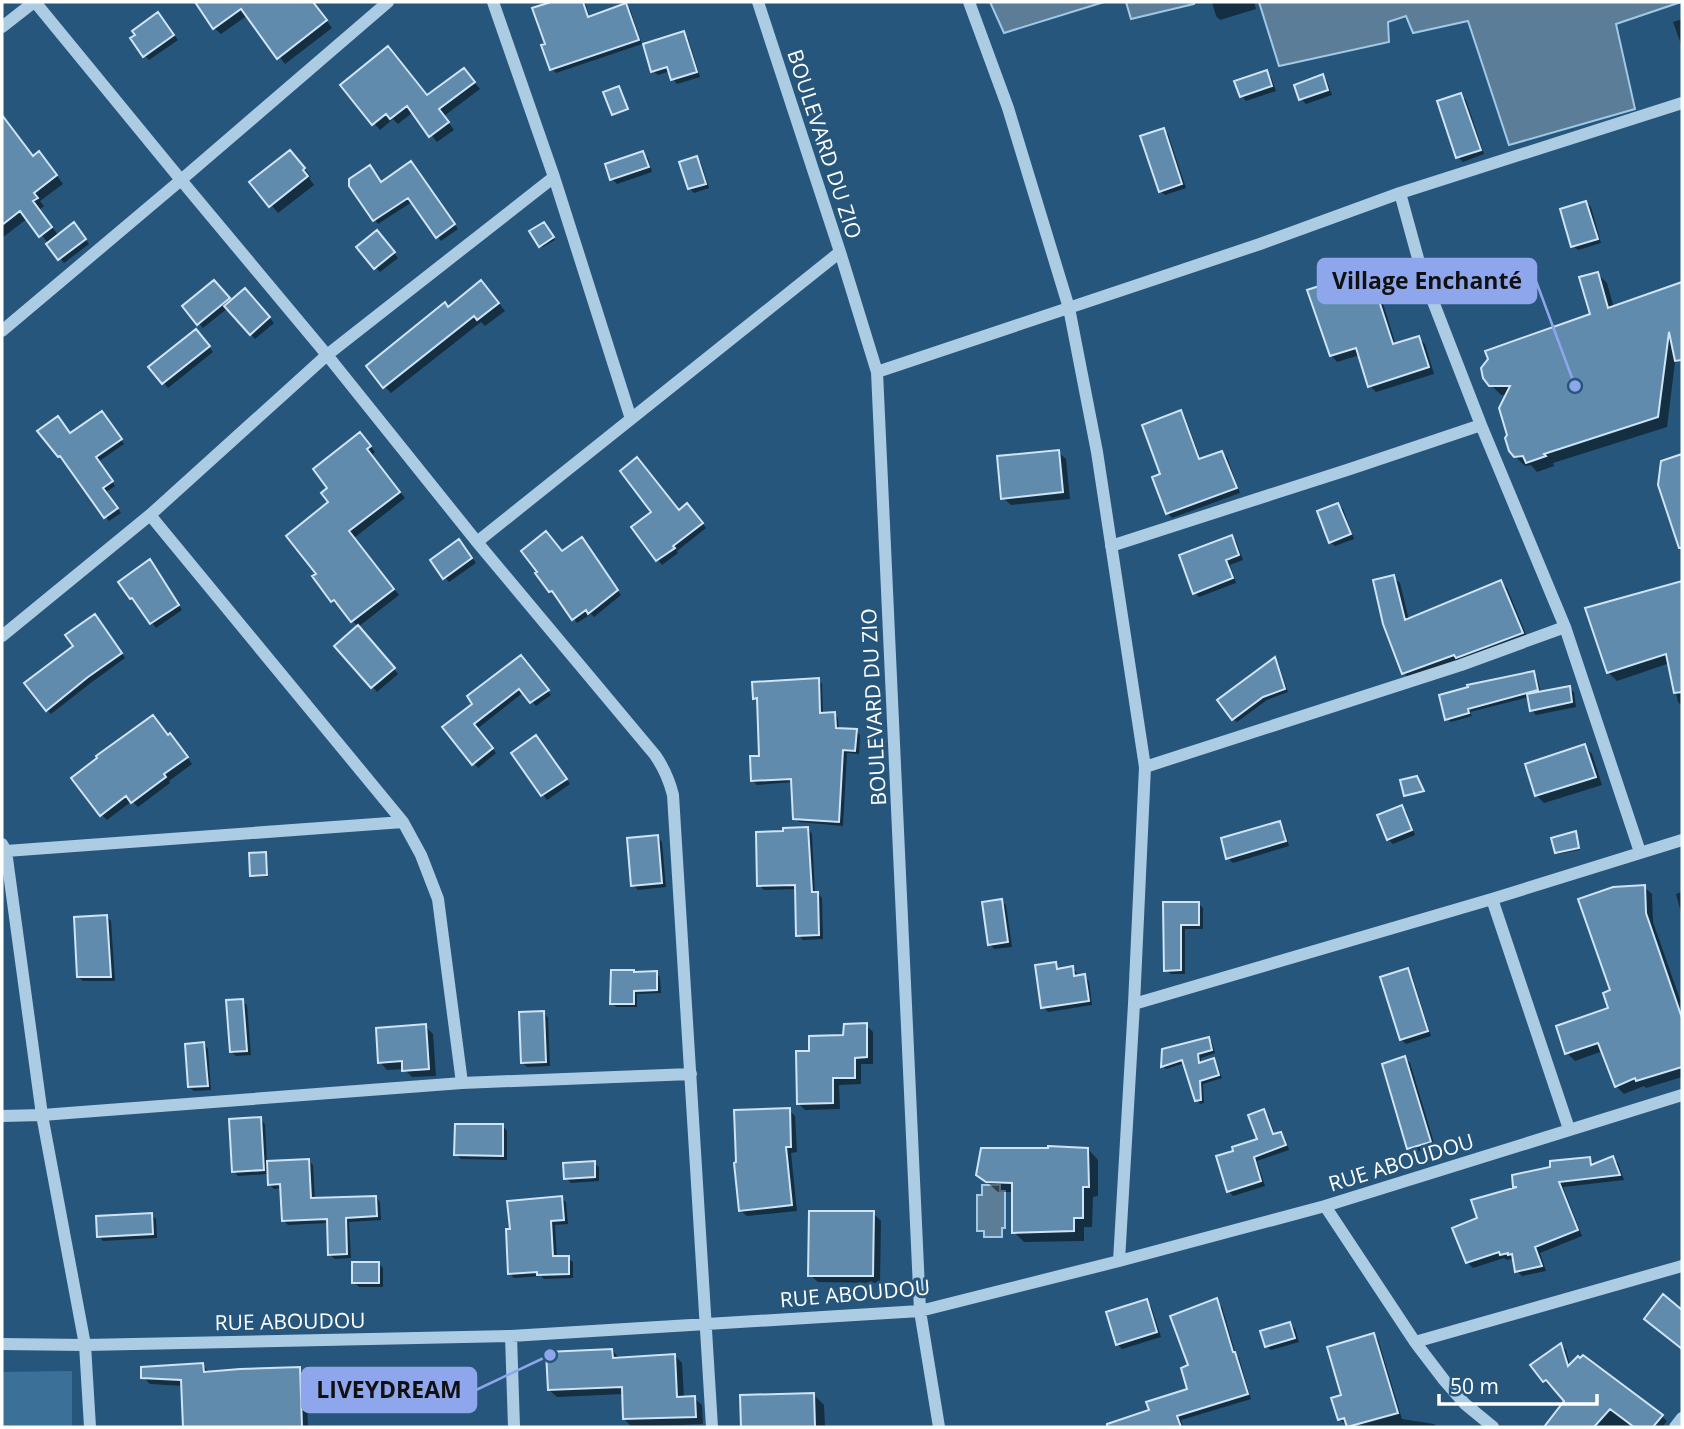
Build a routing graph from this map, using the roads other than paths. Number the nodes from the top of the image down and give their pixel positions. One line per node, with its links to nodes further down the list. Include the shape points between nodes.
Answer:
1 (35, 2): 6 (street); 9 (street)
2 (388, 2): 9 (street)
3 (493, 2): 8 (street)
4 (758, 2): 11 (street, BOULEVARD DU ZIO)
5 (969, 2): 12 (street, via 1008,108)
6 (2, 27)
7 (1682, 106): 10 (street)
8 (554, 177): 14 (street); 16 (street)
9 (181, 180): 13 (street); 14 (street)
10 (1400, 193): 12 (street); 17 (street, via 1417,258)
11 (840, 252): 15 (street, BOULEVARD DU ZIO); 16 (street)
12 (1069, 308): 15 (street); 20 (street)
13 (2, 331)
14 (327, 355): 18 (street); 19 (street)
15 (877, 372): 39 (street, BOULEVARD DU ZIO)
16 (631, 419): 19 (street)
17 (1482, 425): 20 (street); 21 (street)
18 (150, 514): 22 (street); 24 (street)
19 (477, 542): 30 (street, via 655,755 670,780)
20 (1111, 546): 23 (street)
21 (1565, 627): 23 (street); 27 (street)
22 (2, 636)
23 (1145, 767): 29 (street)
24 (403, 822): 26 (street); 31 (street, via 438,899)
25 (1682, 840): 27 (street)
26 (4, 848): 33 (street)
27 (1640, 852): 28 (street)
28 (1492, 900): 29 (street); 35 (street)
29 (1134, 1003): 37 (street)
30 (691, 1074): 31 (street); 40 (street)
31 (462, 1083): 33 (street)
32 (1682, 1095): 35 (street, RUE ABOUDOU)
33 (42, 1115): 34 (street); 44 (street)
34 (2, 1116)
35 (1569, 1129): 36 (street, RUE ABOUDOU)
36 (1325, 1206): 37 (street, RUE ABOUDOU); 42 (street)
37 (1119, 1261): 39 (street, RUE ABOUDOU)
38 (1682, 1266): 42 (street)
39 (920, 1311): 40 (street, RUE ABOUDOU); 49 (street, BOULEVARD DU ZIO)
40 (705, 1323): 41 (street, RUE ABOUDOU); 48 (street)
41 (511, 1336): 44 (street, RUE ABOUDOU); 47 (street)
42 (1415, 1342): 50 (street, via 1454,1393)
43 (2, 1344): 44 (street, RUE ABOUDOU)
44 (85, 1345): 46 (street)
45 (1682, 1418): 51 (street)
46 (90, 1427)
47 (514, 1427)
48 (712, 1427)
49 (939, 1427)
50 (1493, 1427)
51 (1675, 1427)

